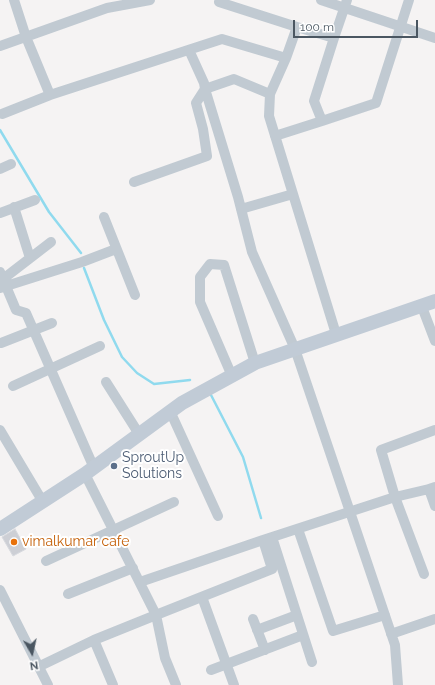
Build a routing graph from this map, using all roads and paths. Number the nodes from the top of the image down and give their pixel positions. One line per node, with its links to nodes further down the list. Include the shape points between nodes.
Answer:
1 (14, 0): 9 (street)
2 (146, 0): 9 (street, via 107,8)
3 (321, 0): 6 (street)
4 (410, 0): 8 (street)
5 (219, 2): 7 (street)
6 (346, 4): 8 (street); 10 (street)
7 (297, 27): 10 (street); 14 (street)
8 (401, 27): 11 (street); 19 (street, via 376,103)
9 (26, 37): 12 (street); 17 (street)
10 (334, 38): 19 (street, via 314,101)
11 (435, 38)
12 (0, 46)
13 (189, 50): 14 (street, via 222,39); 15 (street); 17 (street)
14 (286, 58): 16 (street)
15 (205, 89): 16 (street, via 234,79); 23 (street, via 196,103 203,129 206,156); 27 (street)
16 (270, 94): 20 (street, via 269,116)
17 (50, 95): 18 (street)
18 (2, 114)
19 (322, 121): 20 (street)
20 (275, 136): 24 (street)
21 (11, 164): 22 (street)
22 (0, 169)
23 (134, 182)
24 (293, 194): 27 (street); 38 (street)
25 (35, 200): 26 (street)
26 (14, 207): 28 (street); 32 (street)
27 (241, 209): 42 (street, via 252,252)
28 (0, 212)
29 (104, 217): 31 (street)
30 (52, 242): 32 (street)
31 (116, 249): 33 (street); 34 (street)
32 (30, 258): 33 (street)
33 (2, 282): 37 (street, via 16,310 26,313)
34 (135, 295)
35 (429, 304): 38 (main road); 39 (street)
36 (52, 323): 37 (street)
37 (33, 330): 40 (street); 44 (street)
38 (336, 334): 42 (main road)
39 (435, 342)
40 (1, 343)
41 (100, 346): 44 (street)
42 (295, 349): 43 (main road); 58 (street)
43 (255, 363): 45 (main road); 45 (street, via 224,265 210,264 200,277 200,302)
44 (50, 369): 47 (street); 52 (street)
45 (232, 376): 48 (main road)
46 (106, 382): 51 (street)
47 (13, 386)
48 (170, 411): 51 (main road); 59 (street)
49 (0, 430): 55 (street)
50 (435, 430): 54 (street, via 380,450)
51 (139, 434): 52 (main road)
52 (89, 471): 55 (main road); 62 (street)
53 (432, 488): 54 (street); 57 (street)
54 (395, 497): 58 (street); 66 (street)
55 (43, 502): 60 (main road)
56 (174, 502): 62 (street)
57 (435, 506)
58 (349, 512): 61 (street); 73 (street)
59 (218, 516)
60 (0, 529)
61 (298, 529): 63 (street); 73 (street, via 333,631)
62 (113, 530): 64 (street); 65 (street)
63 (268, 539): 67 (street); 70 (street, via 272,569); 72 (street)
64 (46, 562)
65 (133, 568): 67 (street); 69 (street)
66 (424, 574)
67 (140, 582): 71 (street)
68 (0, 590): 83 (street)
69 (68, 594)
70 (202, 597): 71 (street); 82 (street)
71 (156, 615): 79 (street); 87 (street, via 165,658)
72 (297, 615): 76 (street); 78 (street)
73 (385, 615): 77 (street)
74 (253, 619): 76 (street)
75 (435, 619): 77 (street)
76 (257, 630): 80 (street)
77 (391, 634): 89 (street, via 395,645)
78 (303, 635): 80 (street); 81 (street)
79 (94, 640): 83 (street); 86 (street)
80 (265, 650): 82 (street)
81 (312, 662)
82 (226, 664): 84 (street); 88 (street)
83 (40, 666): 85 (street)
84 (211, 670)
85 (48, 685)
86 (113, 685)
87 (176, 685)
88 (234, 685)
89 (398, 685)

